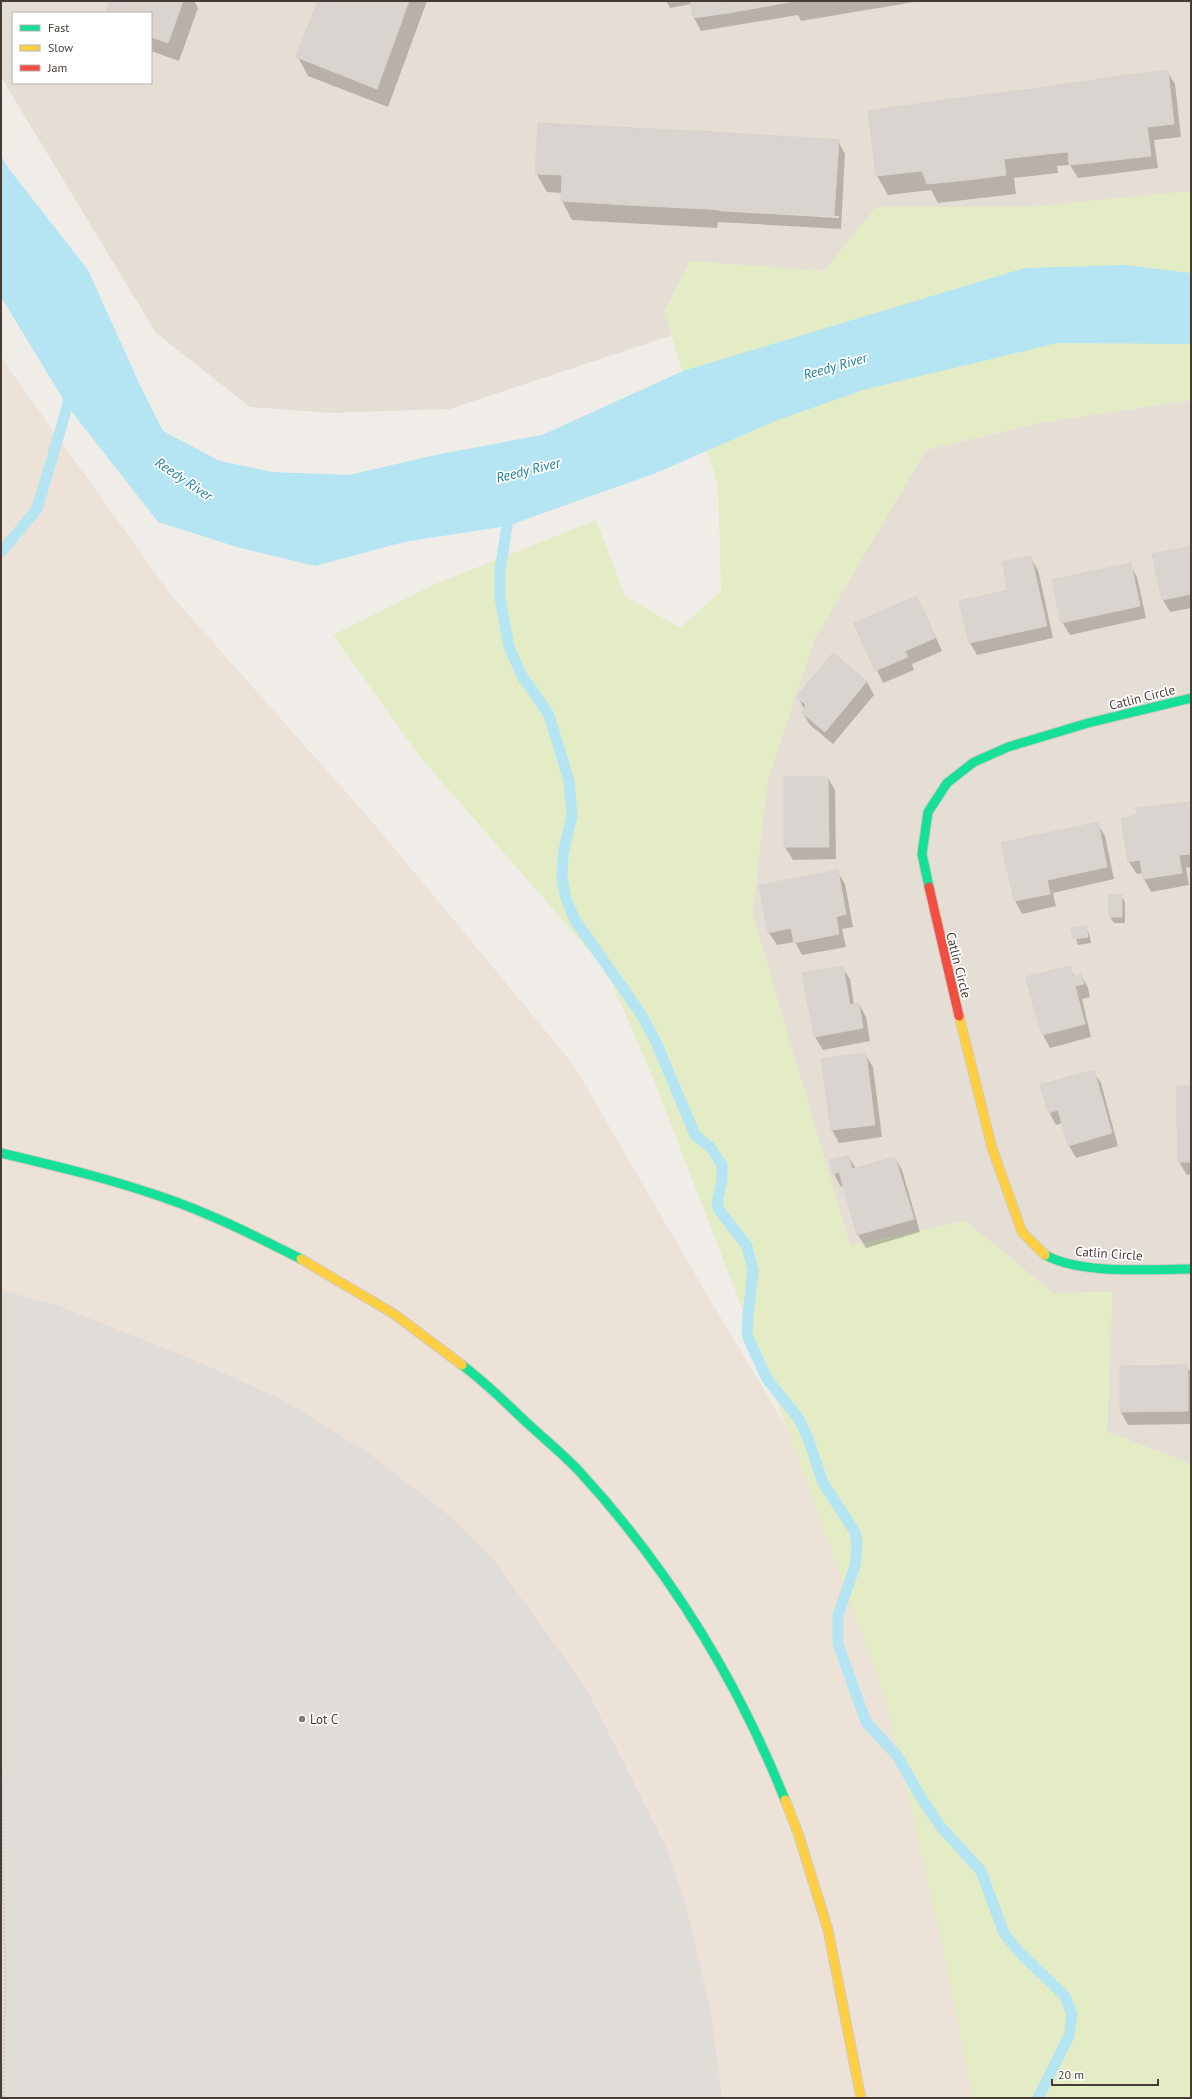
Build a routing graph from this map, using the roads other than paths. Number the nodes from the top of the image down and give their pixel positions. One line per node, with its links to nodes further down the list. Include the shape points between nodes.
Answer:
1 (1191, 698): 3 (street, Catlin Circle, via 1088,723 1008,748 974,762 947,783 928,812 922,854 940,941 992,1148 1022,1232 1046,1256 1076,1266)
2 (1, 1154): 4 (street, via 87,1173 166,1198 242,1229 303,1260 394,1314 460,1364 578,1470 668,1580 708,1641 772,1768 798,1833 828,1930)
3 (1191, 1269)
4 (861, 2098)

